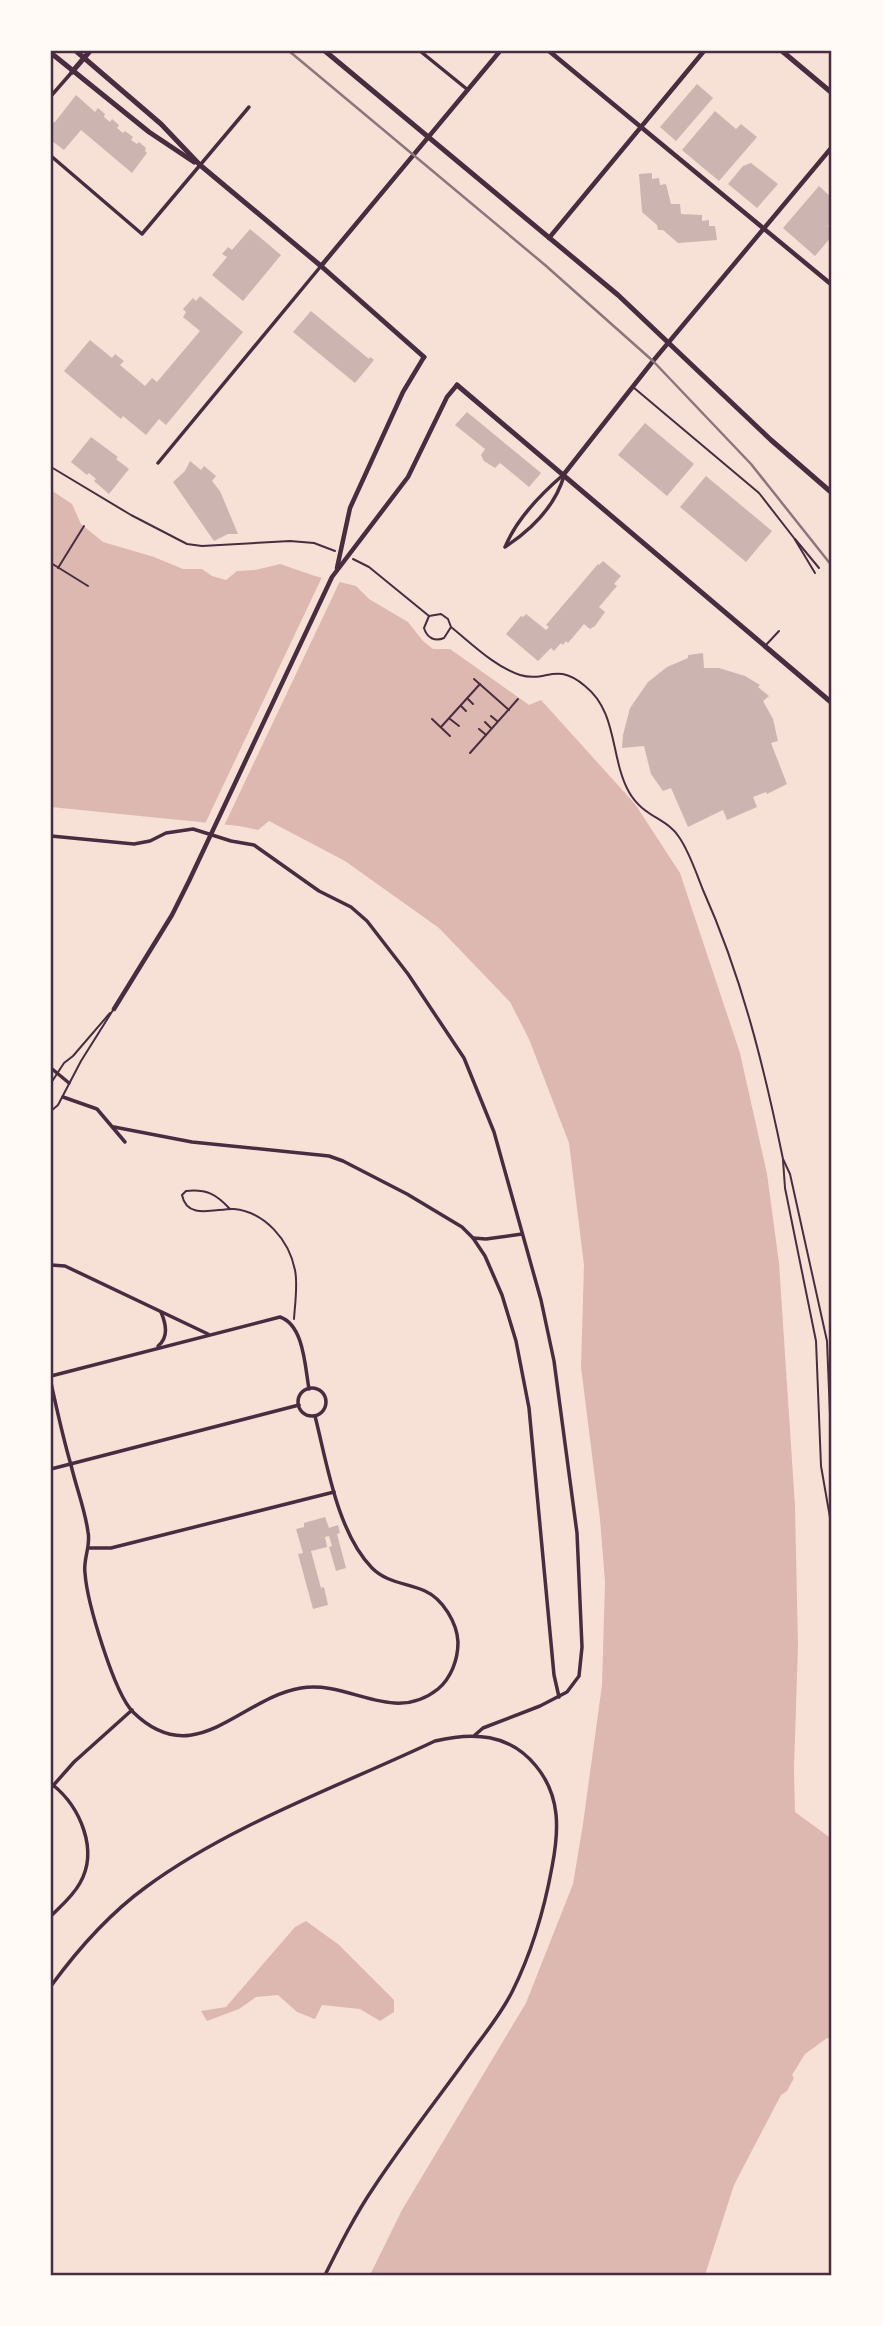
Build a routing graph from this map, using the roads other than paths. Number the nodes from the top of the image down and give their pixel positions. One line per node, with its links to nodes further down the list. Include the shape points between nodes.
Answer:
1 (76, 51): 10 (main road)
2 (90, 51): 10 (main road)
3 (325, 51): 17 (main road)
4 (420, 51): 12 (street)
5 (500, 51): 12 (street)
6 (549, 51): 16 (street)
7 (704, 51): 16 (street)
8 (782, 51): 13 (main road)
9 (51, 53): 11 (main road)
10 (84, 58): 11 (main road); 20 (main road, via 161,124)
11 (72, 72): 14 (street); 20 (main road)
12 (468, 90): 17 (street)
13 (832, 93)
14 (51, 96)
15 (249, 107): 20 (street)
16 (642, 126): 21 (street); 22 (street)
17 (428, 138): 22 (main road); 23 (street)
18 (832, 146): 21 (street)
19 (51, 156): 20 (street, via 142,234)
20 (200, 165): 23 (main road)
21 (763, 227): 24 (street); 25 (street)
22 (549, 238): 25 (main road)
23 (321, 266): 26 (main road); 29 (street)
24 (832, 285)
25 (668, 342): 28 (street); 31 (main road)
26 (424, 357): 34 (street, via 403,392 348,514)
27 (457, 385): 30 (main road); 34 (street, via 404,480)
28 (632, 386): 30 (street); 32 (lane, via 759,493)
29 (158, 463)
30 (564, 474): 30 (street, via 512,530 505,547 533,525 559,495); 37 (main road)
31 (832, 493)
32 (794, 538): 33 (lane); 35 (lane)
33 (819, 568)
34 (337, 569): 40 (street, via 172,915)
35 (815, 573)
36 (779, 631): 37 (lane)
37 (765, 646): 38 (main road)
38 (832, 703)
39 (51, 836): 50 (street, via 120,845 193,829 254,845 367,920 464,1058 494,1132)
40 (114, 1009): 42 (lane); 45 (lane)
41 (51, 1068): 42 (street)
42 (57, 1073): 43 (lane); 44 (lane); 45 (street)
43 (51, 1074)
44 (51, 1083)
45 (69, 1083): 46 (lane)
46 (63, 1097): 47 (lane); 48 (street, via 97,1109)
47 (51, 1111)
48 (114, 1128): 49 (street); 51 (street, via 343,1161 444,1216)
49 (125, 1142)
50 (522, 1234): 51 (street); 65 (street, via 554,1361 578,1533 581,1662 575,1682)
51 (473, 1238): 65 (street, via 502,1295 526,1389)
52 (51, 1265): 53 (street, via 65,1266)
53 (160, 1310): 54 (street); 55 (street, via 166,1331 163,1343)
54 (208, 1334): 55 (street); 58 (street, via 284,1318 293,1327)
55 (155, 1349): 56 (street)
56 (51, 1376)
57 (51, 1383): 61 (street)
58 (309, 1389): 59 (street, via 302,1393); 60 (street, via 318,1389 326,1399 325,1408)
59 (299, 1405): 60 (street, via 306,1415); 61 (street)
60 (315, 1416): 63 (street)
61 (70, 1464): 62 (street); 64 (street, via 88,1530)
62 (51, 1469)
63 (335, 1492): 64 (street, via 111,1548); 66 (street, via 346,1525 372,1567 398,1584 426,1591 447,1612 456,1630 458,1650 446,1681 423,1699 398,1704 327,1688 290,1690 267,1698 223,1726 193,1735 159,1730)
64 (88, 1548): 66 (street, via 84,1567 88,1592 114,1680)
65 (559, 1698): 67 (street)
66 (132, 1710): 68 (street)
67 (475, 1735): 70 (street, via 435,1741 193,1855 123,1906); 71 (street, via 501,1742 529,1758 553,1795 558,1829 546,1904 510,1995 373,2189)
68 (52, 1786): 69 (street, via 71,1801 88,1852 81,1882)
69 (51, 1916)
70 (51, 1986)
71 (325, 2275)

